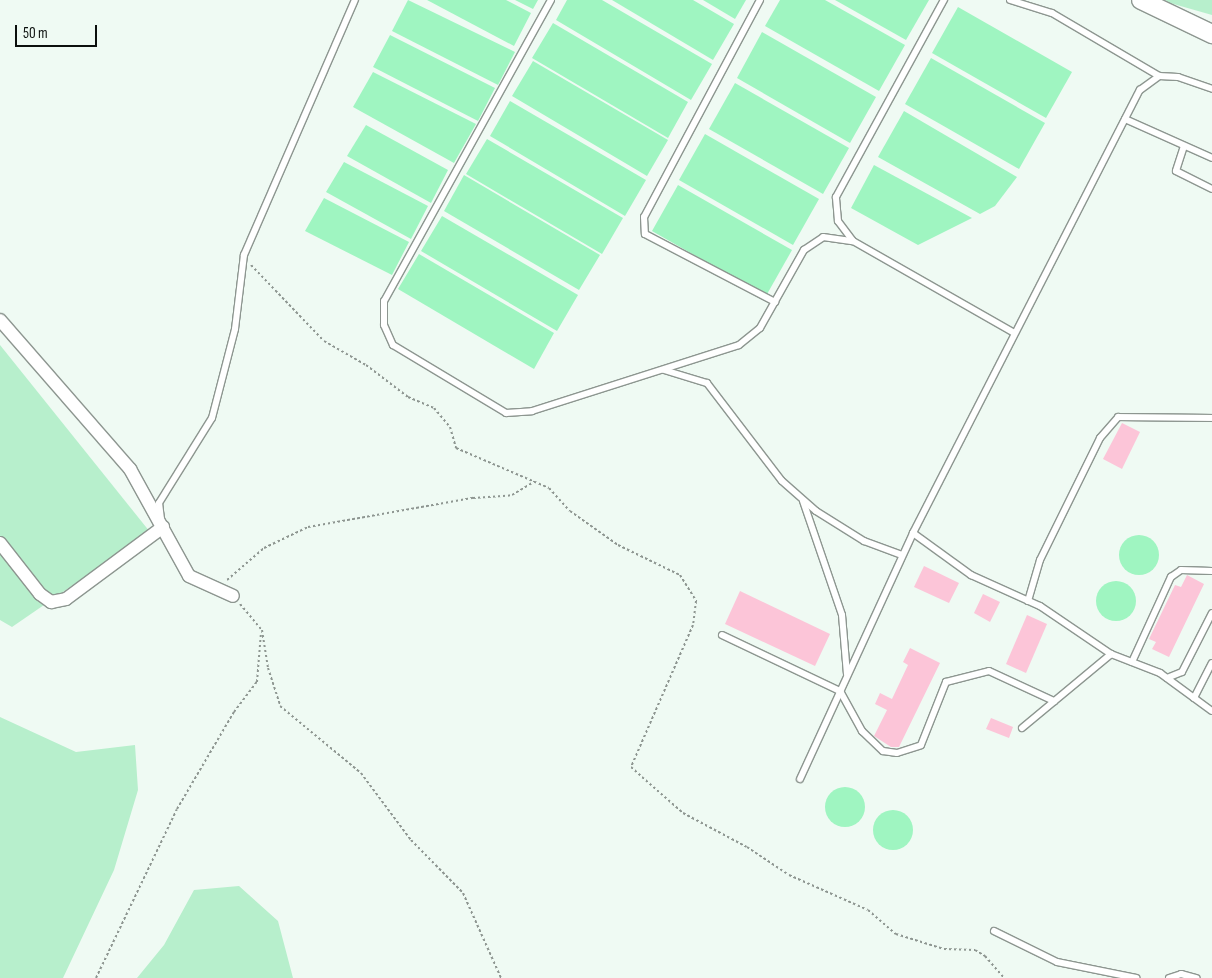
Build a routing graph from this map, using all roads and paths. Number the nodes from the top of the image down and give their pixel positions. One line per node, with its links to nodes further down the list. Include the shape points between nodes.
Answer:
1 (355, 0): 15 (lane)
2 (551, 0): 19 (lane, via 384,301 384,325 393,345 506,413 532,411)
3 (760, 0): 16 (lane, via 644,217 645,234)
4 (944, 0): 14 (lane, via 836,197 838,221)
5 (1010, 0): 8 (lane, via 1052,13)
6 (1140, 0): 7 (main road)
7 (1212, 34)
8 (1159, 76): 9 (lane, via 1178,78); 10 (lane, via 1140,90)
9 (1212, 89)
10 (1125, 119): 11 (lane); 18 (lane)
11 (1184, 146): 12 (lane); 13 (lane, via 1176,171)
12 (1212, 158)
13 (1212, 189)
14 (853, 241): 16 (lane, via 823,237 804,250); 18 (lane)
15 (244, 254): 21 (path, via 262,279 324,342 366,364 408,397 434,408 450,428 456,448); 23 (lane, via 235,329 212,418 159,503)
16 (775, 302): 19 (lane, via 760,328 740,345)
17 (0, 320): 23 (street, via 130,469)
18 (1014, 333): 24 (lane)
19 (663, 369): 22 (lane, via 707,383 776,473)
20 (1212, 418): 30 (lane, via 1118,417 1100,438 1044,552)
21 (535, 482): 28 (path, via 512,495 474,498 336,525 308,527 264,548 234,571); 48 (path, via 549,488 570,511 618,545 680,575 696,601 693,625 631,767 683,813 747,847 789,875 868,910 896,934 944,949 975,950 985,956)
22 (803, 500): 26 (lane, via 864,541); 37 (lane, via 842,615)
23 (163, 527): 25 (street, via 66,599 51,602 40,594); 28 (street, via 189,576)
24 (913, 533): 26 (lane); 30 (lane, via 972,575)
25 (0, 543)
26 (902, 555): 37 (lane)
27 (1212, 571): 35 (lane, via 1181,570 1171,577)
28 (219, 589): 29 (street)
29 (233, 596): 32 (path)
30 (1028, 601): 34 (lane)
31 (1212, 613): 38 (lane, via 1182,672)
32 (262, 630): 46 (path, via 256,682 234,712 177,809); 47 (path, via 268,668 280,706 361,773 411,840 462,893)
33 (722, 635): 39 (lane)
34 (1112, 654): 35 (lane); 41 (lane)
35 (1132, 662): 38 (lane)
36 (1212, 663): 40 (lane)
37 (847, 675): 39 (lane)
38 (1167, 678): 40 (lane)
39 (840, 691): 41 (lane, via 862,731 883,751 897,753 922,745 946,682 990,671); 44 (lane)
40 (1194, 698): 42 (lane)
41 (1054, 701): 43 (lane)
42 (1212, 711)
43 (1022, 728)
44 (800, 779)
45 (994, 931): 49 (lane, via 1057,962)
46 (96, 978)
47 (501, 978)
48 (1003, 978)
49 (1136, 978)
50 (1169, 978): 51 (lane, via 1180,974)
51 (1196, 978)

